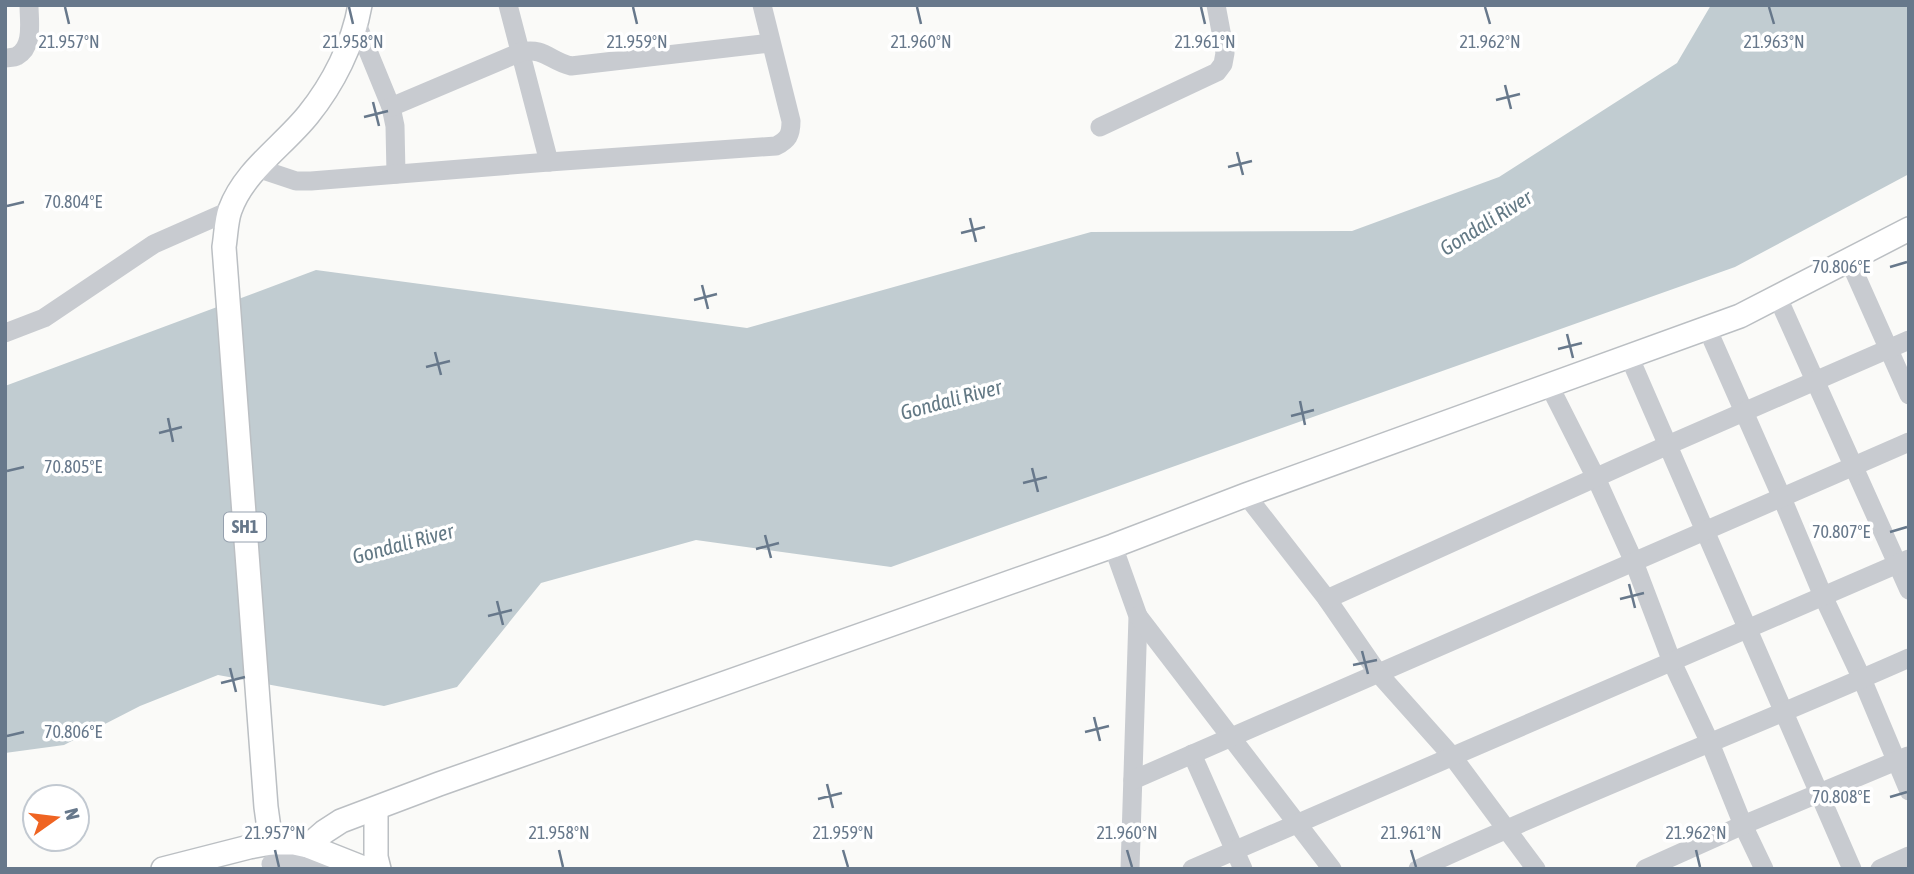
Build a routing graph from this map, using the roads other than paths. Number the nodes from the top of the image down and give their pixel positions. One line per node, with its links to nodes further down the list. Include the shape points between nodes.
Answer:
1 (29, 5): 8 (street, via 26,47 17,56)
2 (508, 5): 7 (street)
3 (762, 5): 6 (street)
4 (1216, 5): 10 (street, via 1225,54 1217,72)
5 (358, 14): 9 (street); 12 (main road, SH1, via 344,58 326,89)
6 (770, 43): 7 (street, via 571,66 538,51); 11 (street, via 790,121 786,141 776,146)
7 (521, 52): 9 (street); 11 (street)
8 (5, 58)
9 (391, 107): 13 (street)
10 (1100, 127)
11 (549, 162): 13 (street)
12 (257, 168): 13 (street, via 296,181); 14 (main road, SH1)
13 (396, 174)
14 (229, 211): 19 (street, via 154,244 44,318); 62 (main road, SH1, via 224,247)
15 (1909, 229): 16 (main road)
16 (1849, 260): 17 (main road); 21 (street)
17 (1778, 298): 18 (main road); 23 (street)
18 (1707, 328): 22 (main road); 26 (street)
19 (5, 333)
20 (1909, 340): 21 (street)
21 (1889, 349): 23 (street); 25 (street)
22 (1629, 356): 24 (main road); 28 (street)
23 (1815, 382): 26 (street); 29 (street)
24 (1549, 385): 30 (street); 31 (main road)
25 (1909, 395)
26 (1745, 412): 28 (street); 32 (street)
27 (1909, 442): 29 (street)
28 (1668, 445): 30 (street); 33 (street)
29 (1853, 466): 32 (street); 35 (street)
30 (1596, 478): 36 (street); 39 (street)
31 (1246, 495): 34 (main road); 39 (street)
32 (1782, 498): 33 (street); 38 (street)
33 (1705, 531): 36 (street); 41 (street)
34 (1113, 546): 40 (street); 55 (main road)
35 (1903, 561): 37 (street); 38 (street)
36 (1634, 562): 43 (street); 44 (street)
37 (1909, 590)
38 (1823, 596): 41 (street); 45 (street)
39 (1327, 599): 44 (street)
40 (1138, 616): 47 (street); 52 (street)
41 (1748, 629): 43 (street); 46 (street)
42 (1909, 658): 45 (street)
43 (1672, 662): 48 (street); 50 (street)
44 (1378, 673): 47 (street); 50 (street)
45 (1862, 679): 46 (street); 51 (street)
46 (1784, 713): 48 (street); 54 (street)
47 (1230, 737): 49 (street); 56 (street)
48 (1710, 743): 57 (street); 58 (street)
49 (1192, 754): 52 (street); 60 (street)
50 (1452, 756): 56 (street); 58 (street)
51 (1903, 758): 53 (street); 54 (street)
52 (1133, 780): 66 (street)
53 (1909, 792)
54 (1819, 793): 57 (street); 74 (street)
55 (376, 809): 59 (main road, via 341,821); 65 (main road)
56 (1296, 823): 60 (street); 69 (street)
57 (1744, 825): 72 (street); 73 (street)
58 (1506, 828): 70 (street); 71 (street)
59 (308, 846): 62 (main road, via 294,843); 63 (main road)
60 (1235, 850): 67 (street); 68 (street)
61 (1909, 856): 75 (street)
62 (271, 859): 63 (street); 64 (main road, via 248,847)
63 (359, 866)
64 (178, 867)
65 (379, 869)
66 (1130, 869)
67 (1192, 869)
68 (1244, 869)
69 (1332, 869)
70 (1418, 869)
71 (1536, 869)
72 (1645, 869)
73 (1764, 869)
74 (1852, 869)
75 (1880, 869)

